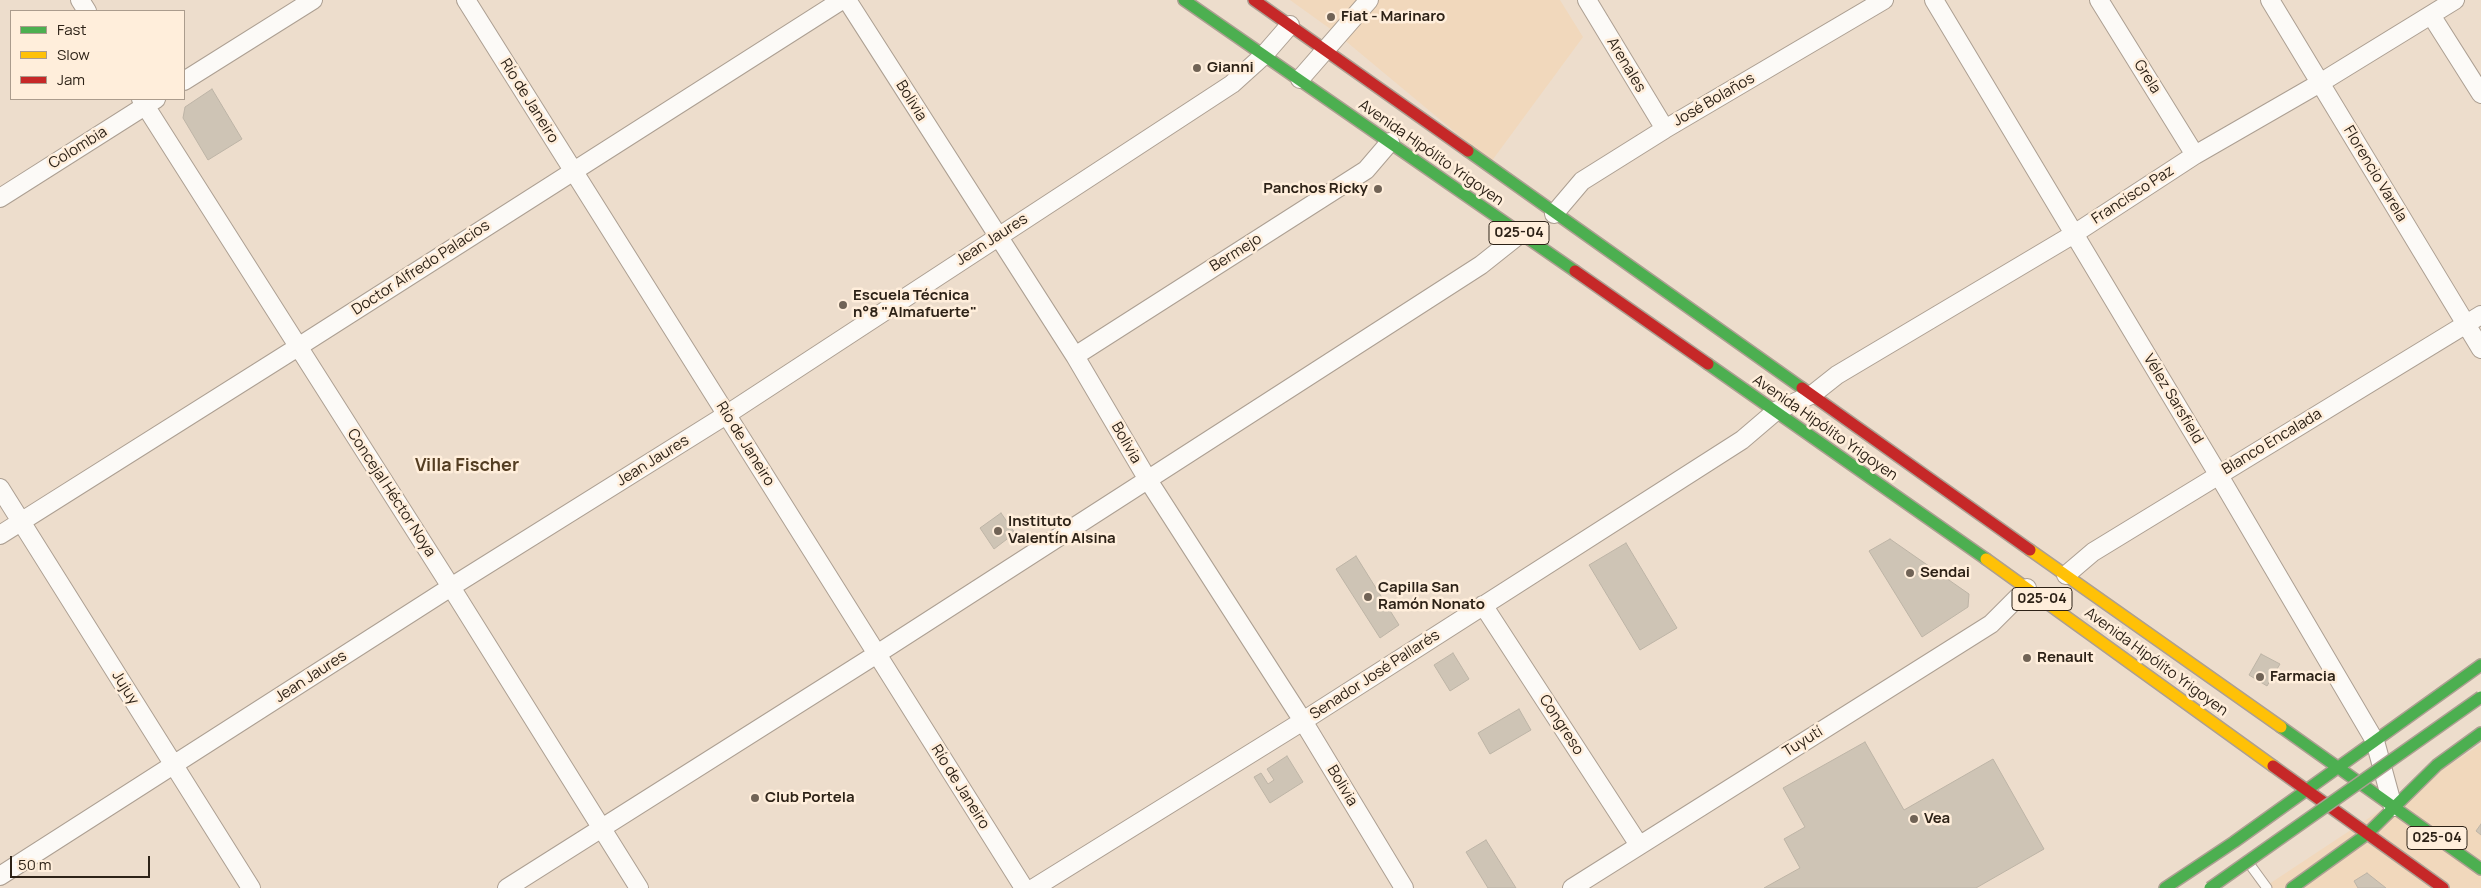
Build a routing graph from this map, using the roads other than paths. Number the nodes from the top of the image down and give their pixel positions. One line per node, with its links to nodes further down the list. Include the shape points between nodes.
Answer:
1 (313, 0): 18 (street)
2 (466, 0): 26 (street, Río de Janeiro)
3 (842, 0): 26 (street, Doctor Alfredo Palacios)
4 (847, 0): 31 (street, Bolivia)
5 (1184, 0): 17 (main road, Avenida Hipólito Yrigoyen / 025-04)
6 (1254, 0): 15 (main road, Avenida Hipólito Yrigoyen / 025-04)
7 (1369, 0): 16 (street)
8 (1587, 0): 23 (street, Arenales)
9 (1884, 0): 23 (street, José Bolaños)
10 (1934, 0): 30 (street, Vélez Sarsfield)
11 (2099, 0): 25 (street, Grela)
12 (2270, 0): 20 (street, Florencio Varela)
13 (2454, 0): 14 (street, Francisco Paz)
14 (2431, 15): 20 (street, Francisco Paz); 21 (street)
15 (1290, 25): 16 (main road, Avenida Hipólito Yrigoyen / 025-04); 17 (street, Jean Jaures)
16 (1325, 50): 19 (street); 28 (main road, Avenida Hipólito Yrigoyen / 025-04)
17 (1263, 56): 19 (main road, Avenida Hipólito Yrigoyen / 025-04); 31 (street, Jean Jaures, via 1232,84)
18 (185, 80)
19 (1300, 80): 24 (main road, Avenida Hipólito Yrigoyen / 025-04)
20 (2320, 83): 25 (street, Francisco Paz); 33 (street, Florencio Varela)
21 (2481, 94)
22 (148, 101): 27 (street, Colombia); 34 (street, Concejal Héctor Noya)
23 (1665, 129): 28 (street, José Bolaños, via 1582,181)
24 (1390, 142): 29 (main road, Avenida Hipólito Yrigoyen / 025-04); 36 (street, Bermejo, via 1366,170)
25 (2194, 155): 30 (street, Francisco Paz)
26 (573, 170): 34 (street, Doctor Alfredo Palacios); 39 (street, Río de Janeiro)
27 (0, 198)
28 (1554, 214): 37 (main road, Avenida Hipólito Yrigoyen / 025-04)
29 (1520, 234): 38 (main road, Avenida Hipólito Yrigoyen / 025-04); 41 (street, via 1481,265)
30 (2074, 234): 37 (street, Francisco Paz, via 1838,374); 40 (street, Vélez Sarsfield)
31 (997, 237): 36 (street, Bolivia); 39 (street, Jean Jaures)
32 (2481, 315): 33 (street, Blanco Encalada)
33 (2466, 324): 35 (street, Florencio Varela); 40 (street, Blanco Encalada)
34 (298, 347): 43 (street, Doctor Alfredo Palacios); 46 (street, Concejal Héctor Noya)
35 (2481, 349)
36 (1075, 356): 41 (street, Bolivia)
37 (1813, 394): 38 (street, Senador José Pallarés); 45 (main road, Avenida Hipólito Yrigoyen / 025-04)
38 (1776, 410): 47 (main road, Avenida Hipólito Yrigoyen / 025-04); 48 (street, Senador José Pallarés, via 1742,440)
39 (726, 415): 46 (street, Jean Jaures); 49 (street, Río de Janeiro)
40 (2218, 474): 45 (street, Blanco Encalada, via 2093,552); 54 (street, Vélez Sarsfield)
41 (1148, 480): 49 (street); 52 (street, Bolivia)
42 (0, 488): 43 (street, Jujuy)
43 (21, 521): 44 (street, Doctor Alfredo Palacios); 55 (street, Jujuy)
44 (0, 535)
45 (2066, 575): 56 (main road, Avenida Hipólito Yrigoyen / 025-04)
46 (451, 586): 55 (street, Jean Jaures); 59 (street, Concejal Héctor Noya)
47 (2027, 588): 57 (main road, Avenida Hipólito Yrigoyen / 025-04); 62 (street, Tuyutí, via 1991,624)
48 (1483, 605): 52 (street, Senador José Pallarés); 62 (street, Congreso)
49 (877, 654): 59 (street); 68 (street, Río de Janeiro)
50 (2481, 665): 54 (main road)
51 (2481, 697): 73 (main road, bridge)
52 (1303, 722): 69 (street, Senador José Pallarés); 70 (street, Bolivia)
53 (2481, 733): 58 (main road, via 2437,765)
54 (2375, 741): 56 (main road); 58 (street, Vélez Sarsfield)
55 (174, 766): 64 (street, Jean Jaures); 65 (street, Jujuy)
56 (2336, 767): 57 (main road); 58 (main road, Avenida Hipólito Yrigoyen / 025-04)
57 (2307, 789): 60 (main road, Avenida Hipólito Yrigoyen / 025-04); 61 (main road)
58 (2393, 807): 60 (main road); 63 (main road, Avenida Hipólito Yrigoyen / 025-04)
59 (602, 828): 66 (street); 67 (street, Concejal Héctor Noya)
60 (2367, 834): 75 (main road); 76 (main road, Avenida Hipólito Yrigoyen / 025-04)
61 (2234, 842): 72 (main road); 74 (lane)
62 (1639, 845): 71 (street, Tuyutí)
63 (2481, 869)
64 (0, 876)
65 (250, 888)
66 (506, 888)
67 (639, 888)
68 (1024, 888)
69 (1034, 888)
70 (1404, 888)
71 (1572, 888)
72 (2165, 888)
73 (2210, 888)
74 (2267, 888)
75 (2292, 888)
76 (2444, 888)

